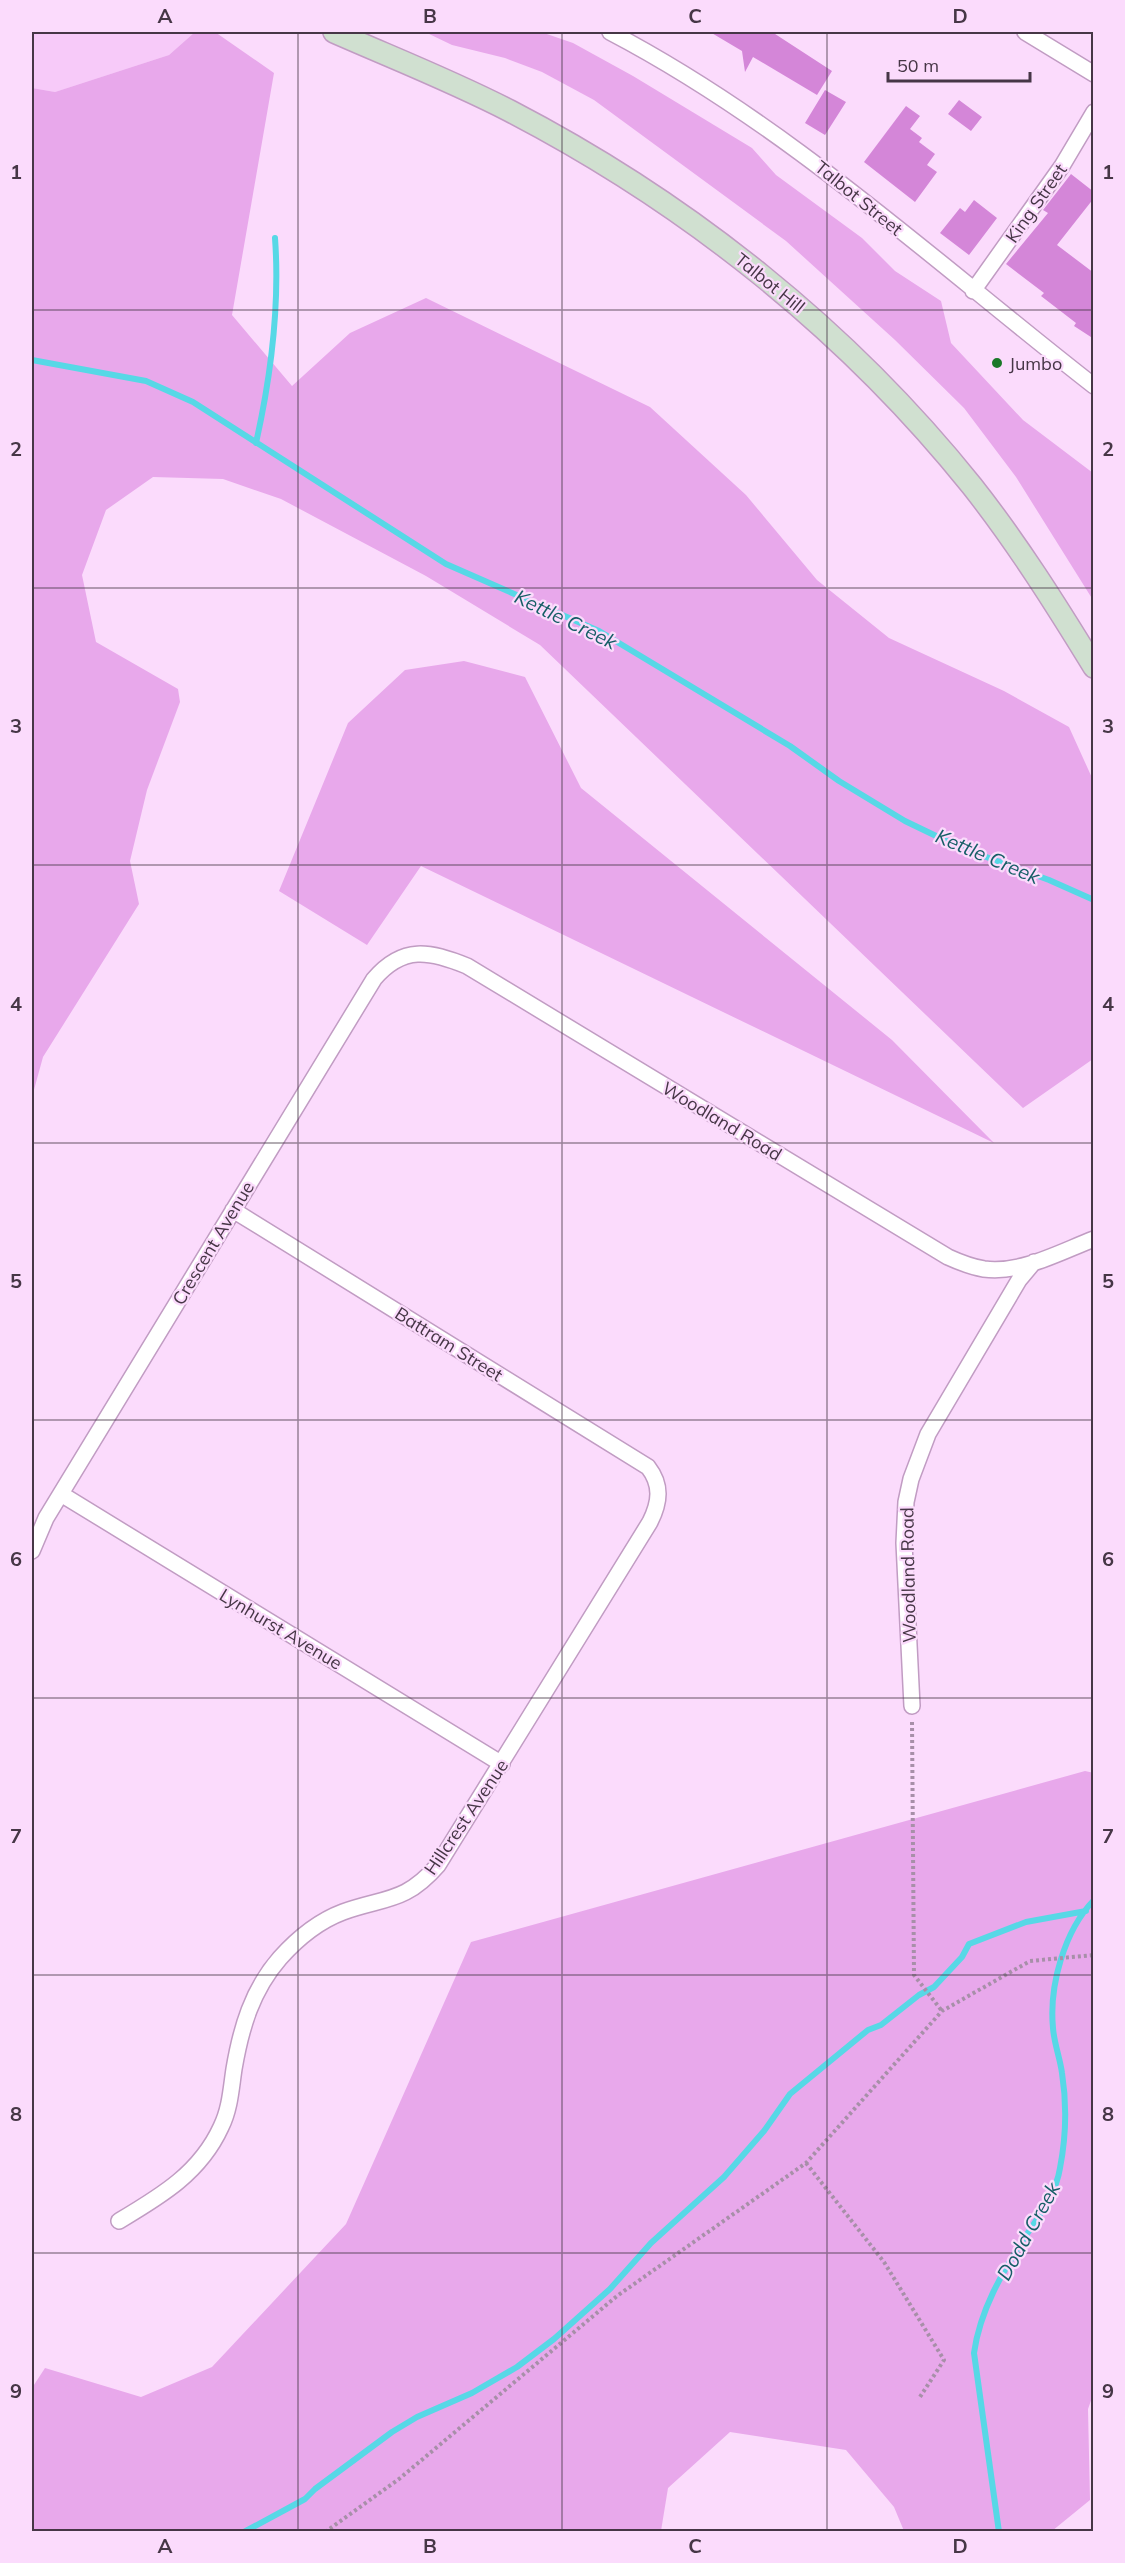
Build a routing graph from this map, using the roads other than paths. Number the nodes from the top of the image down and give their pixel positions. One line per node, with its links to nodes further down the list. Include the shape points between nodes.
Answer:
1 (334, 32): 8 (main road, Talbot Hill, via 464,88 580,150 676,211 776,287 858,360 960,472 1012,540)
2 (610, 32): 6 (street, Talbot Street, via 692,77 770,129)
3 (1025, 32): 4 (street)
4 (1094, 74)
5 (1094, 112): 6 (street, King Street, via 1062,166)
6 (973, 291): 7 (street, Talbot Street)
7 (1094, 386)
8 (1094, 667)
9 (414, 954): 10 (street, Crescent Avenue, via 393,962 374,979); 12 (street, Woodland Road, via 441,956 467,966 948,1257 985,1269)
10 (233, 1210): 13 (street, Battram Street, via 648,1467); 14 (street, Crescent Avenue)
11 (1094, 1239): 12 (street, Woodland Road)
12 (1034, 1262): 16 (street, Woodland Road, via 1019,1280 936,1420 915,1464 906,1502 904,1543)
13 (659, 1484): 17 (street, Hillcrest Avenue, via 650,1522)
14 (61, 1494): 15 (street, Crescent Avenue); 17 (street, Lynhurst Avenue)
15 (32, 1551)
16 (912, 1706)
17 (502, 1764): 18 (street, Hillcrest Avenue, via 438,1865 418,1885 396,1899 330,1918 281,1957 252,2000 242,2026 229,2106 209,2148 168,2191)
18 (119, 2221)

